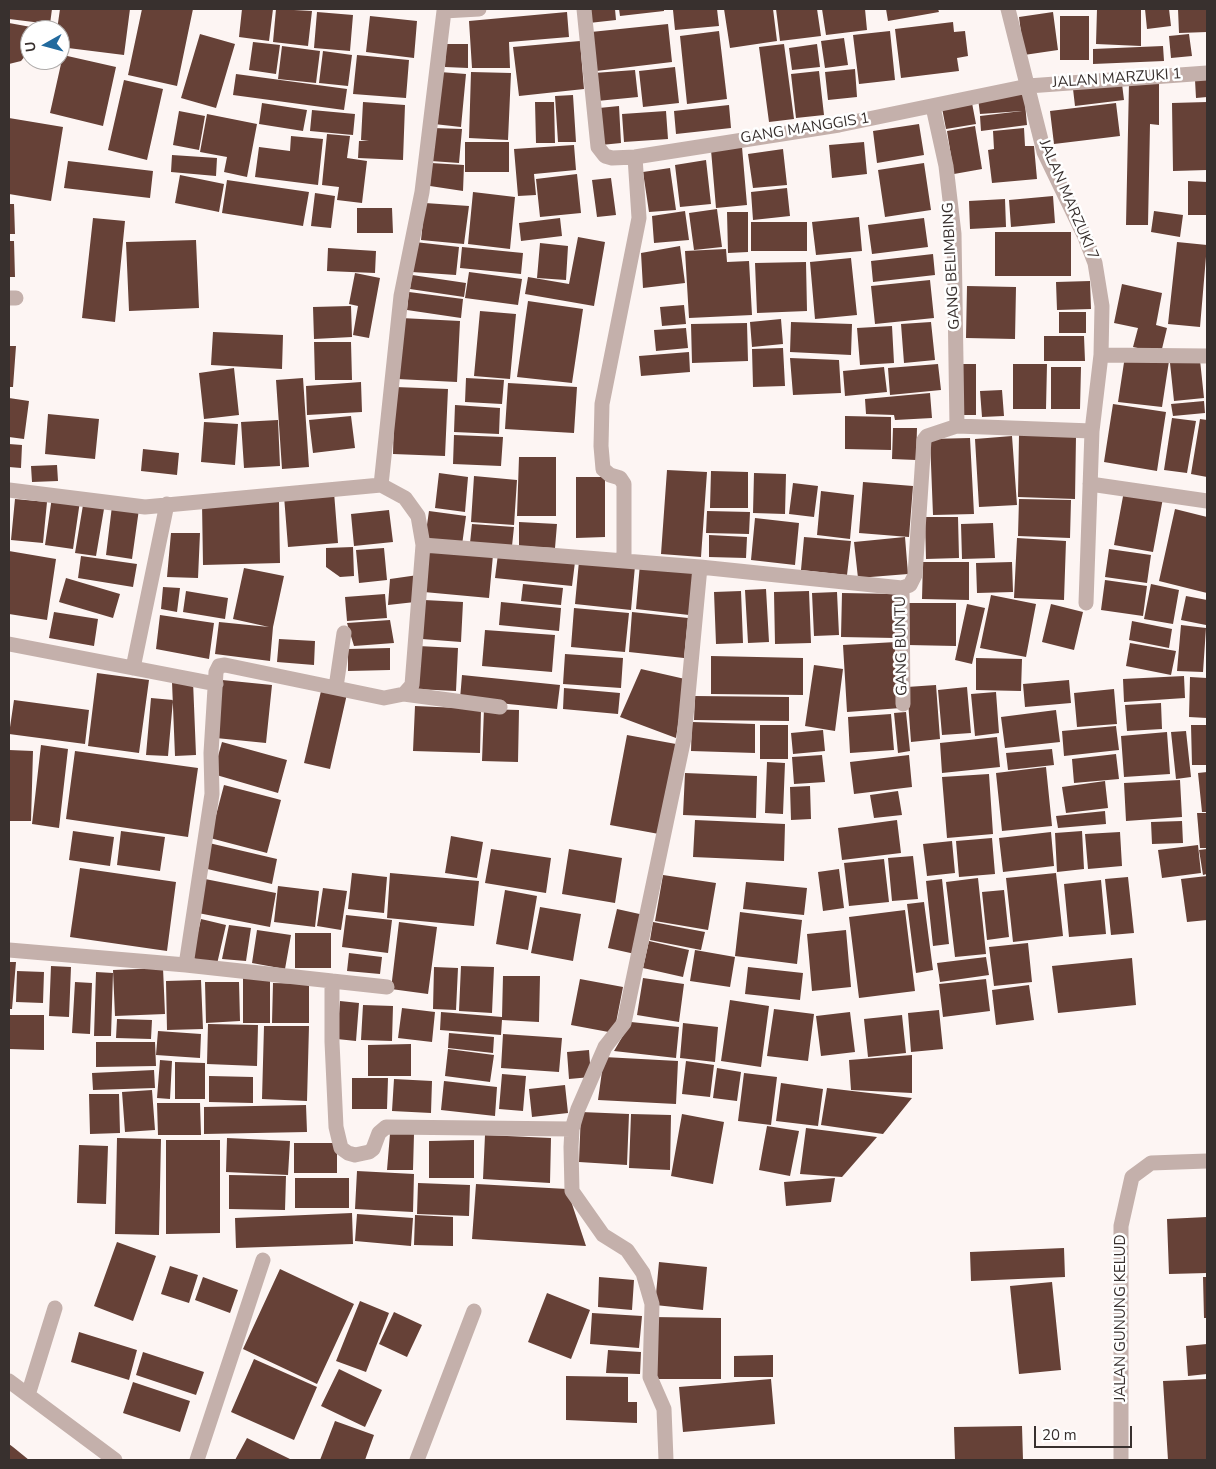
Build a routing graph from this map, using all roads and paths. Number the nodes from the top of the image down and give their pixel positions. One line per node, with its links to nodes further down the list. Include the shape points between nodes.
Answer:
1 (479, 9): 4 (street)
2 (584, 9): 8 (street, GANG MANGGIS 1, via 598,147 605,156)
3 (1008, 9): 6 (street, JALAN MARZUKI 7)
4 (444, 10): 14 (street, via 422,192 401,296)
5 (1207, 73): 6 (street, JALAN MARZUKI 1)
6 (1028, 86): 7 (street, GANG MANGGIS 1); 9 (street, JALAN MARZUKI 7, via 1044,152 1095,263 1102,306)
7 (933, 106): 8 (street, GANG MANGGIS 1, via 839,125); 11 (street, GANG BELIMBING, via 946,166 954,234)
8 (635, 157): 19 (street, via 639,218 602,404 603,469 620,478 624,484)
9 (1101, 354): 10 (street); 12 (street, JALAN MARZUKI 7)
10 (1207, 356)
11 (957, 426): 12 (street); 21 (street, via 932,433 924,440 915,575 910,585)
12 (1092, 431): 13 (street, JALAN MARZUKI 7)
13 (1090, 484): 16 (street); 22 (street, JALAN MARZUKI 7)
14 (381, 485): 17 (street); 18 (street, via 405,498 418,516)
15 (9, 490): 17 (street, via 145,507)
16 (1207, 502)
17 (167, 504): 25 (street)
18 (423, 544): 19 (street); 28 (street, via 412,685)
19 (624, 561): 20 (street)
20 (700, 567): 21 (street); 35 (street, via 684,738 624,1024 605,1048)
21 (902, 588): 29 (street, GANG BUNTU)
22 (1086, 603)
23 (344, 633): 27 (street)
24 (9, 644): 25 (street)
25 (133, 668): 26 (street)
26 (216, 684): 27 (street, via 216,672 219,666 225,665); 32 (street, via 212,794)
27 (336, 687): 28 (street, via 384,698)
28 (404, 694): 30 (street)
29 (903, 704)
30 (500, 707)
31 (9, 950): 32 (street)
32 (186, 965): 33 (street)
33 (332, 981): 34 (street); 35 (street, via 334,1096 337,1133 343,1151 355,1155 369,1152 374,1148 379,1133 386,1128)
34 (387, 987)
35 (572, 1129): 45 (street, via 572,1191 603,1235 627,1250 643,1273 652,1304 650,1377 664,1409)
36 (1207, 1161): 46 (street, JALAN GUNUNG KELUD, via 1151,1164 1132,1177 1121,1226)
37 (263, 1260): 43 (street)
38 (55, 1308): 41 (street)
39 (474, 1310): 44 (street)
40 (9, 1381): 41 (street)
41 (28, 1395): 42 (street)
42 (115, 1460)
43 (197, 1460)
44 (417, 1460)
45 (666, 1460)
46 (1121, 1460)

